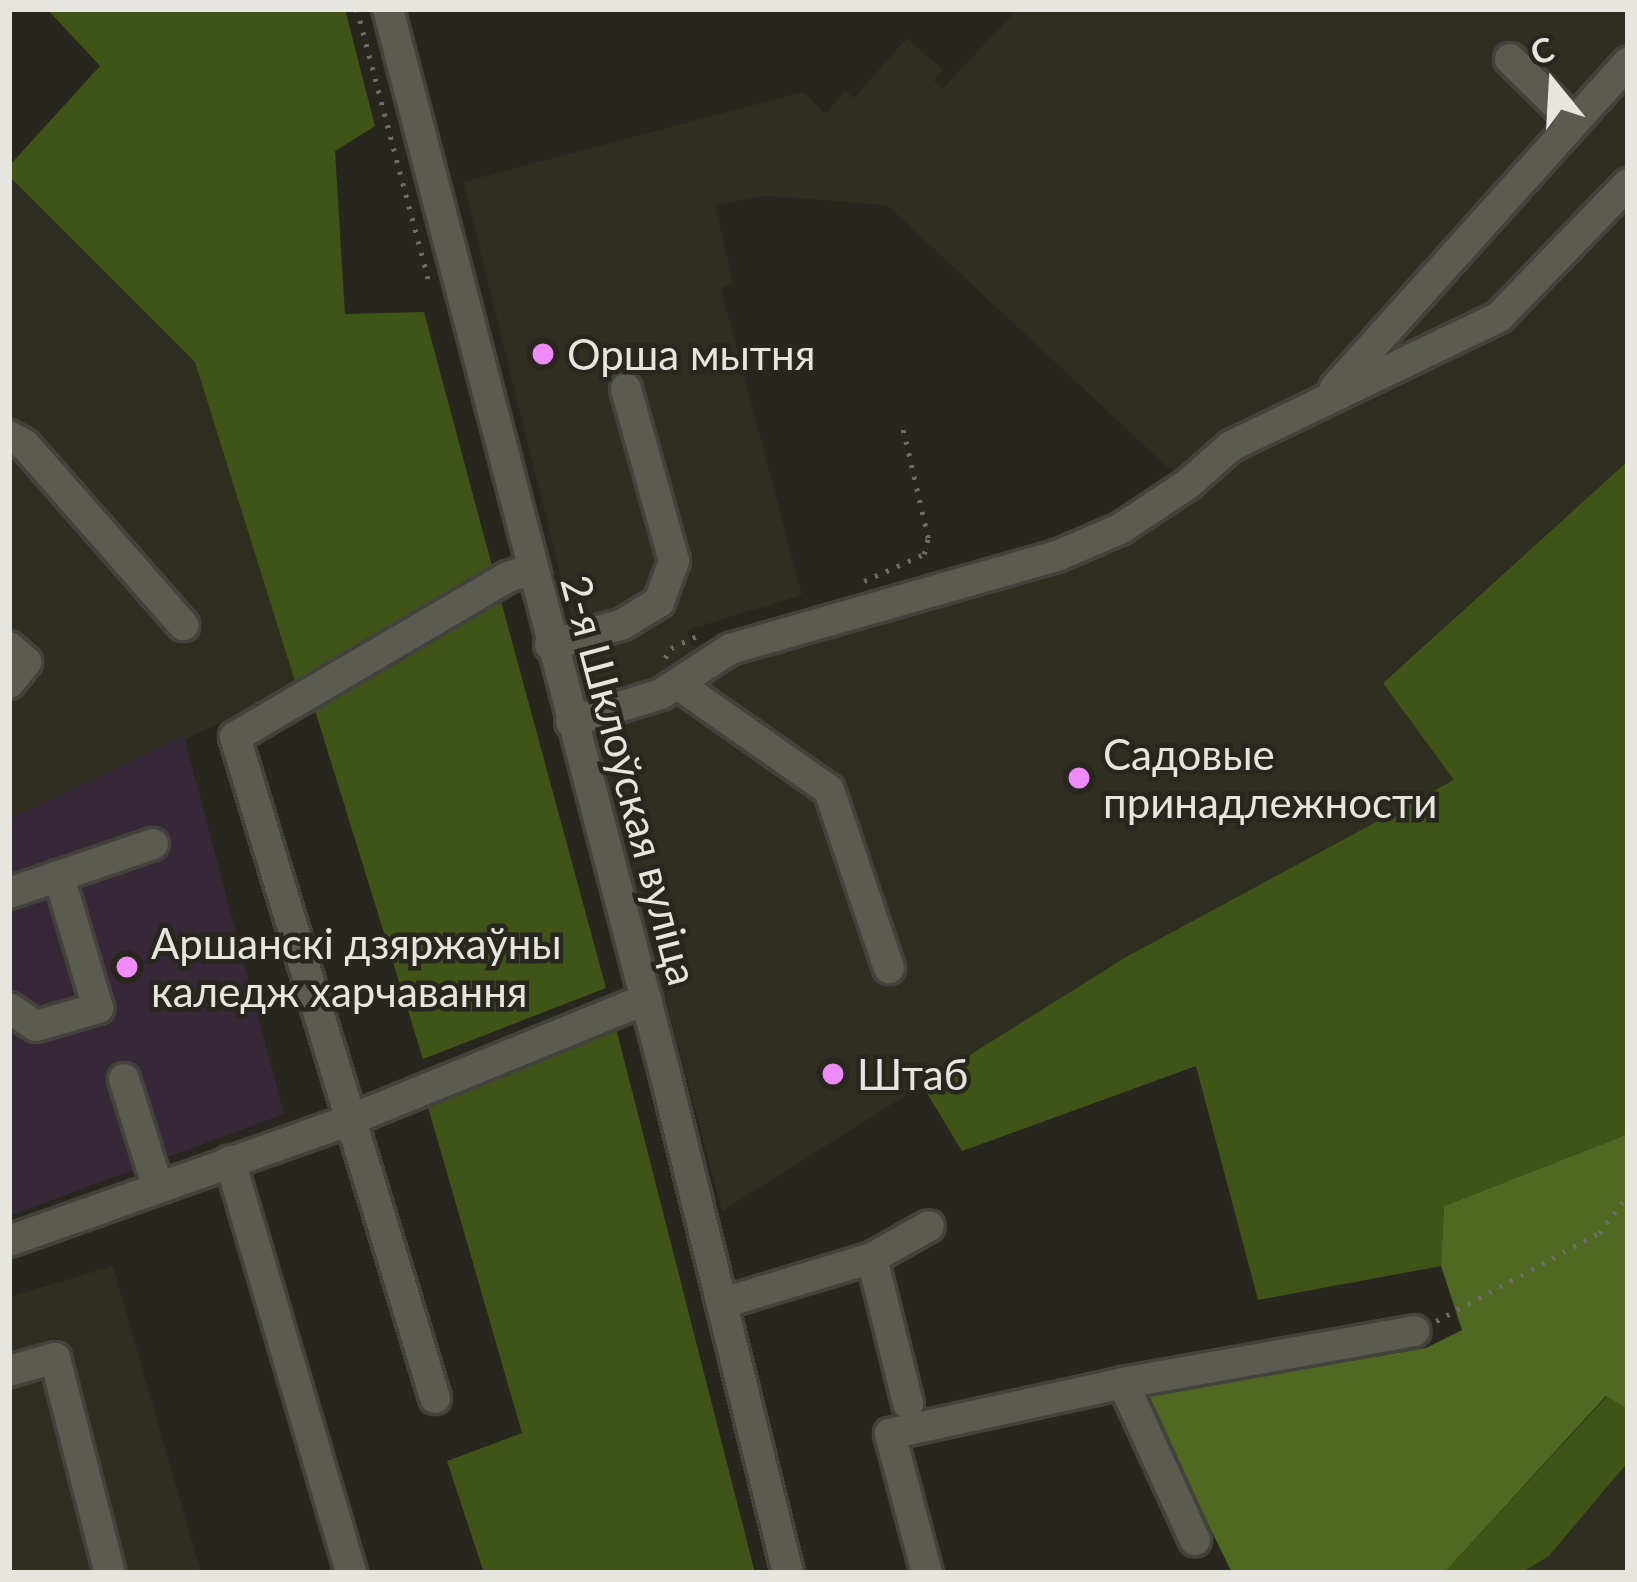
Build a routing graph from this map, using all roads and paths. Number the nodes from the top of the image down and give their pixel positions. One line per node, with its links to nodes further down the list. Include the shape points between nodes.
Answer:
1 (388, 9): 10 (street, 2-я Шклоўская вуліца)
2 (1510, 59): 4 (street)
3 (1628, 63): 4 (street)
4 (1574, 122): 7 (street)
5 (1628, 184): 7 (street, via 1498,316)
6 (626, 388): 14 (street, via 674,561 659,602 623,624)
7 (1326, 398): 17 (street, via 1231,446 1120,529 1057,556 730,649)
8 (902, 425): 11 (path, via 928,538 924,554)
9 (9, 436): 12 (street, via 26,445)
10 (530, 570): 14 (street, 2-я Шклоўская вуліца); 26 (street, via 235,737)
11 (858, 583)
12 (183, 625)
13 (710, 630): 17 (path, via 671,648 662,663)
14 (550, 644): 18 (street, 2-я Шклоўская вуліца)
15 (9, 647): 16 (street, via 26,662)
16 (9, 683)
17 (679, 685): 18 (street); 22 (street, via 829,790)
18 (571, 722): 23 (street, 2-я Шклоўская вуліца)
19 (153, 844): 20 (street)
20 (59, 876): 21 (street); 24 (street, via 98,1008 36,1026)
21 (9, 893)
22 (889, 968)
23 (646, 999): 26 (street); 33 (street, 2-я Шклоўская вуліца)
24 (9, 1008)
25 (124, 1079): 28 (street)
26 (350, 1120): 27 (street); 37 (street)
27 (230, 1161): 28 (street); 41 (street)
28 (157, 1185): 31 (street)
29 (1628, 1195): 34 (path, via 1599,1233)
30 (928, 1226): 32 (street)
31 (9, 1241)
32 (872, 1258): 33 (street); 38 (street)
33 (723, 1303): 42 (street, 2-я Шклоўская вуліца)
34 (1414, 1331): 36 (street)
35 (9, 1371): 40 (street, via 55,1358)
36 (1123, 1383): 39 (street); 43 (street, via 890,1434)
37 (435, 1398)
38 (908, 1404)
39 (1195, 1540)
40 (110, 1573)
41 (351, 1573)
42 (788, 1573)
43 (927, 1573)

